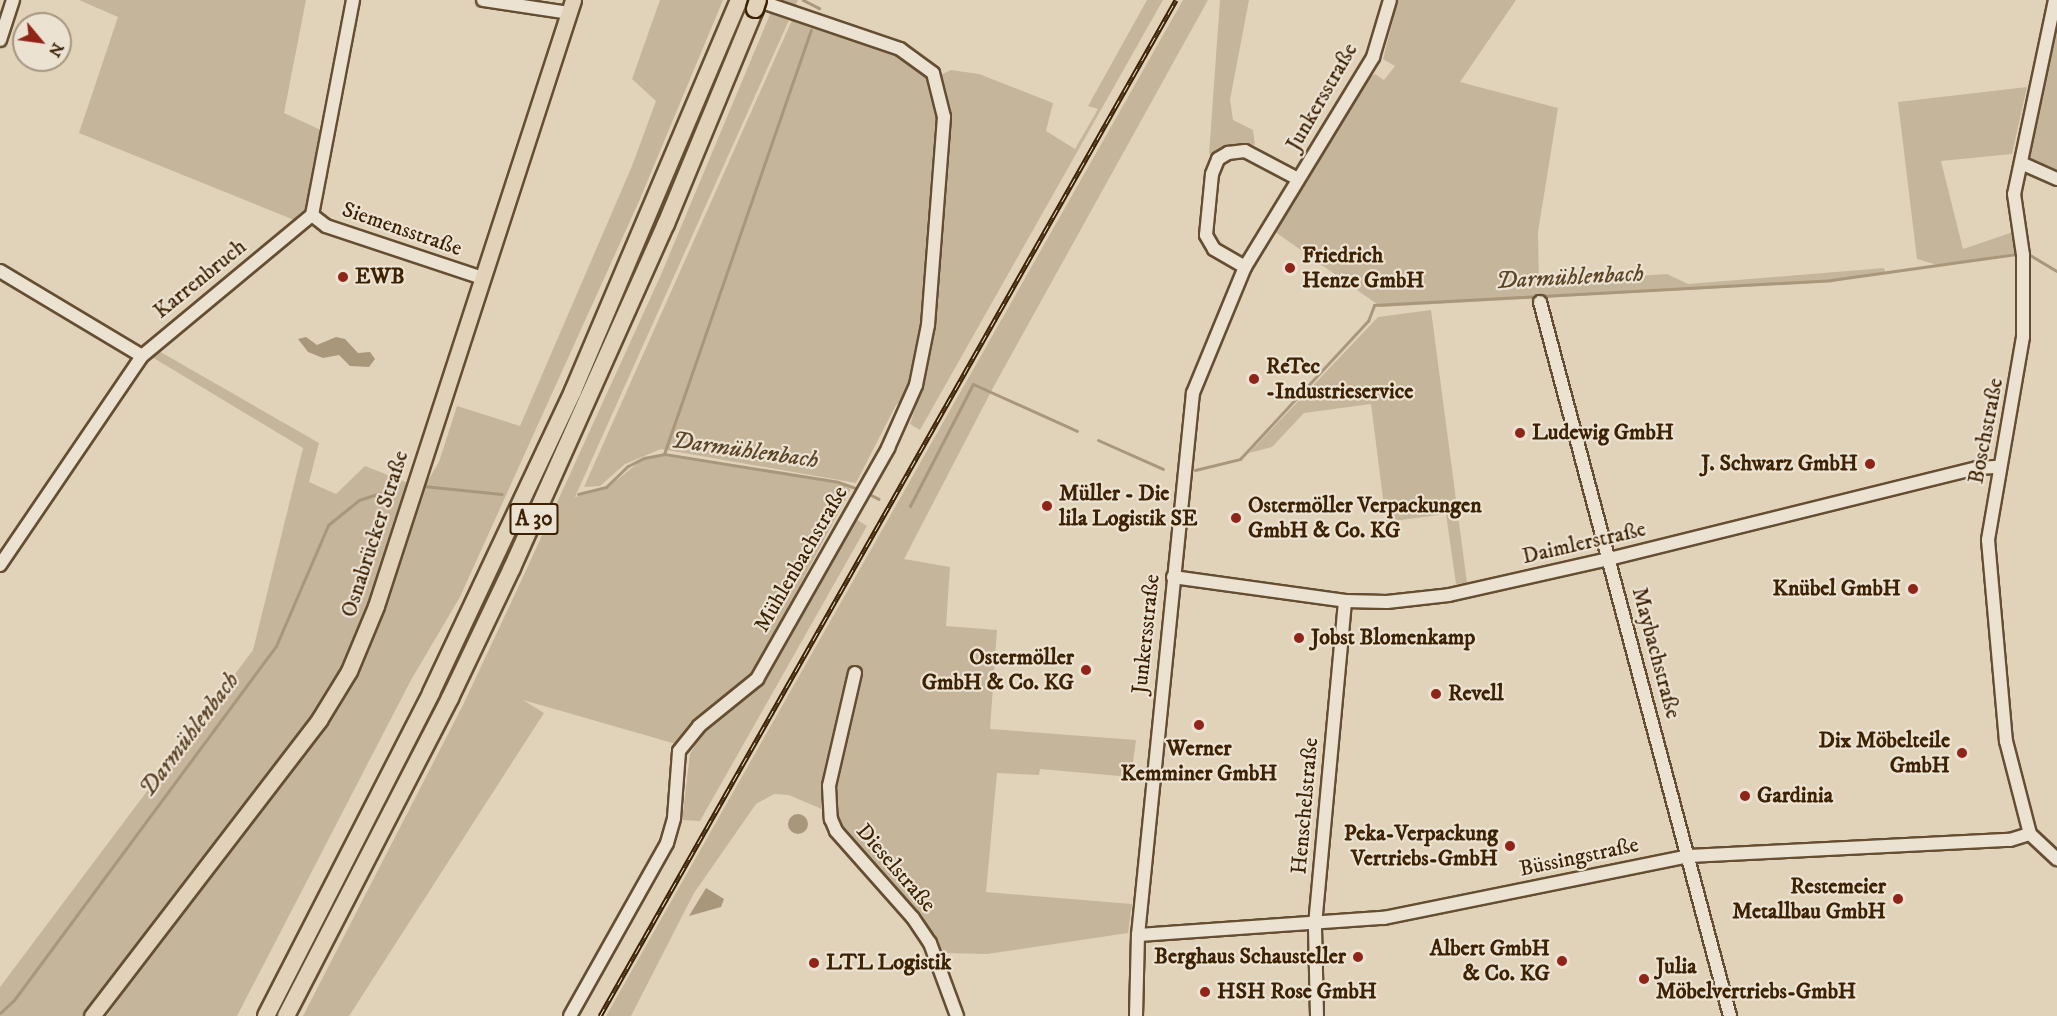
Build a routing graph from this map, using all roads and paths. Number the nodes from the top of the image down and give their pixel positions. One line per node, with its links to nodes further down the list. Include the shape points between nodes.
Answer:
1 (13, 0): 9 (street)
2 (353, 0): 13 (street)
3 (483, 0): 8 (street)
4 (1390, 0): 11 (street, Junkersstraße, via 1373,57)
5 (2055, 0): 10 (street, Boschstraße)
6 (739, 2): 30 (highway, A 30, via 573,391 431,693)
7 (756, 3): 34 (highway, A 30, via 666,224 512,568 450,698); 35 (street, Mühlenbachstraße, via 900,49 933,73 944,117 928,325 916,385 861,497 757,679 699,726 680,751 674,818 667,843)
8 (571, 7): 16 (main road, Osnabrücker Straße)
9 (0, 40)
10 (2021, 163): 12 (street); 19 (street, Boschstraße, via 2014,194 2023,254 2023,337)
11 (1298, 179): 14 (street, Junkersstraße); 14 (street, Junkersstraße, via 1245,151 1218,159 1212,174 1206,235 1214,249)
12 (2057, 179)
13 (312, 215): 16 (street, Siemensstraße, via 326,226); 18 (street, Karrenbruch)
14 (1245, 267): 22 (street, Junkersstraße, via 1193,393)
15 (0, 272): 18 (street)
16 (482, 278): 31 (main road, Osnabrücker Straße, via 376,606 350,671 319,720)
17 (1540, 302): 20 (street, Maybachstraße)
18 (142, 356): 21 (street, Karrenbruch)
19 (1999, 467): 20 (street, Daimlerstraße, via 1977,468); 25 (street, Boschstraße, via 1988,540 1989,580 2006,741)
20 (1609, 559): 23 (street, Daimlerstraße, via 1449,595 1387,602); 26 (street, Maybachstraße)
21 (0, 565)
22 (1173, 578): 23 (street, Daimlerstraße); 29 (street, Junkersstraße)
23 (1345, 601): 28 (street, Henschelstraße)
24 (855, 674): 36 (street, Dieselstraße, via 829,786 831,819 836,831 913,918 930,943)
25 (2030, 834): 26 (street, Büssingstraße, via 2010,840); 27 (street)
26 (1689, 856): 28 (street, Büssingstraße, via 1384,918); 39 (street, Maybachstraße)
27 (2057, 859)
28 (1315, 926): 29 (street, Büssingstraße); 38 (street, Henschelstraße)
29 (1138, 935): 37 (street, Junkersstraße)
30 (278, 993): 32 (highway); 33 (highway, A 30)
31 (92, 1016)
32 (261, 1016)
33 (266, 1016)
34 (286, 1016)
35 (570, 1016)
36 (957, 1016)
37 (1136, 1016)
38 (1317, 1016)
39 (1730, 1016)

